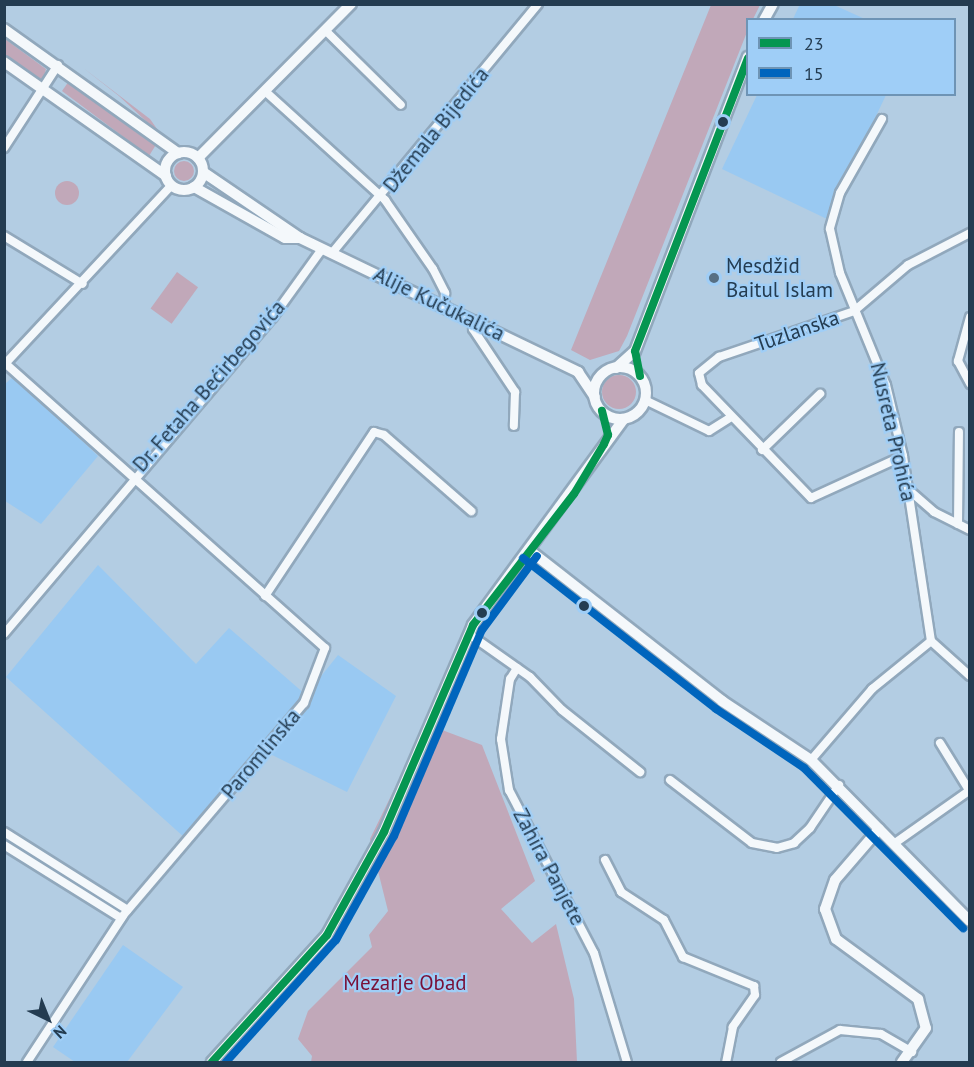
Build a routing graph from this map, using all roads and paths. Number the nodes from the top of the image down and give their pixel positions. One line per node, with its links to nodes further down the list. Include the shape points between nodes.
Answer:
1 (351, 4): 6 (main road)
2 (538, 4): 20 (street, Džemala Bijedića)
3 (773, 4): 4 (main road)
4 (765, 18)
5 (4, 29): 9 (main road)
6 (326, 31): 11 (main road); 12 (street)
7 (746, 60): 30 (main road)
8 (4, 62): 10 (main road)
9 (58, 64): 10 (street); 15 (main road)
10 (42, 89): 14 (street); 18 (main road)
11 (266, 92): 16 (main road); 20 (street)
12 (401, 105)
13 (882, 118): 27 (street, Nusreta Prohića, via 840,193 830,230)
14 (4, 148)
15 (178, 153): 16 (main road); 18 (main road, via 167,164)
16 (198, 158): 17 (main road)
17 (203, 172): 19 (main road); 23 (main road, Alije Kučukalića)
18 (169, 180): 19 (main road); 25 (street)
19 (194, 187): 23 (main road, Alije Kučukalića, via 285,238)
20 (381, 197): 24 (street, Džemala Bijedića); 26 (street, via 433,269 445,293)
21 (969, 233): 27 (street, Tuzlanska, via 909,265)
22 (5, 236): 25 (street)
23 (300, 238): 24 (main road, Alije Kučukalića)
24 (327, 251): 26 (main road, Alije Kučukalića); 47 (street, Dr. Fetaha Bećirbegovića)
25 (83, 284): 31 (street)
26 (444, 306): 29 (main road, Alije Kučukalića)
27 (854, 311): 40 (street, Tuzlanska, via 703,367 698,380); 46 (street, Nusreta Prohića, via 886,385)
28 (969, 317): 35 (street, via 958,361)
29 (474, 320): 33 (main road, Alije Kučukalića); 42 (street, via 473,328 515,392)
30 (635, 351): 32 (main road); 34 (main road)
31 (5, 365): 47 (street, Dr. Fetaha Bećirbegovića)
32 (612, 369): 33 (main road); 34 (main road); 37 (main road, via 597,381)
33 (578, 372): 37 (main road, Alije Kučukalića)
34 (640, 376): 38 (main road)
35 (969, 384)
36 (820, 394): 45 (street)
37 (595, 396): 39 (main road)
38 (645, 400): 40 (street, via 709,431); 41 (main road)
39 (602, 411): 41 (main road); 44 (main road)
40 (731, 417): 45 (street, Tuzlanska)
41 (624, 419): 44 (main road)
42 (514, 426)
43 (959, 432): 50 (street)
44 (608, 435): 52 (main road, via 574,494)
45 (762, 450): 46 (street, Tuzlanska, via 811,498)
46 (903, 456): 48 (street, Nusreta Prohića)
47 (134, 478): 53 (street, Paromlinska); 54 (street)
48 (908, 487): 50 (street, via 921,503); 56 (street, Nusreta Prohića)
49 (471, 511): 53 (street, via 384,435 374,432)
50 (958, 524): 51 (street)
51 (969, 530)
52 (529, 550): 55 (main road); 60 (main road, via 722,701)
53 (265, 596): 70 (street, Paromlinska, via 325,648 314,685 229,795)
54 (4, 634)
55 (469, 634): 57 (street); 75 (main road, via 384,832 327,935)
56 (931, 642): 58 (street); 60 (street, via 872,689)
57 (518, 668): 61 (street); 76 (street, Zahira Panjete, via 510,679 501,739 509,790 594,953)
58 (969, 676)
59 (940, 743): 64 (street)
60 (811, 760): 63 (main road)
61 (640, 772)
62 (670, 780): 63 (street, via 752,843 777,848 794,843 810,828)
63 (839, 785): 65 (main road)
64 (969, 790): 67 (street)
65 (879, 829): 67 (main road); 73 (main road, via 835,880 825,909 827,925 836,939 918,999 926,1028)
66 (4, 832): 70 (street)
67 (895, 843): 72 (main road)
68 (4, 845): 71 (street)
69 (605, 860): 77 (street, via 621,891 657,911 684,957 754,986 755,995 733,1027)
70 (128, 910): 71 (street, Paromlinska)
71 (121, 918): 74 (street, Paromlinska)
72 (969, 921)
73 (912, 1052): 78 (street, via 881,1034 840,1030); 79 (main road)
74 (27, 1062)
75 (212, 1062)
76 (627, 1062)
77 (726, 1062)
78 (781, 1062)
79 (902, 1062)

